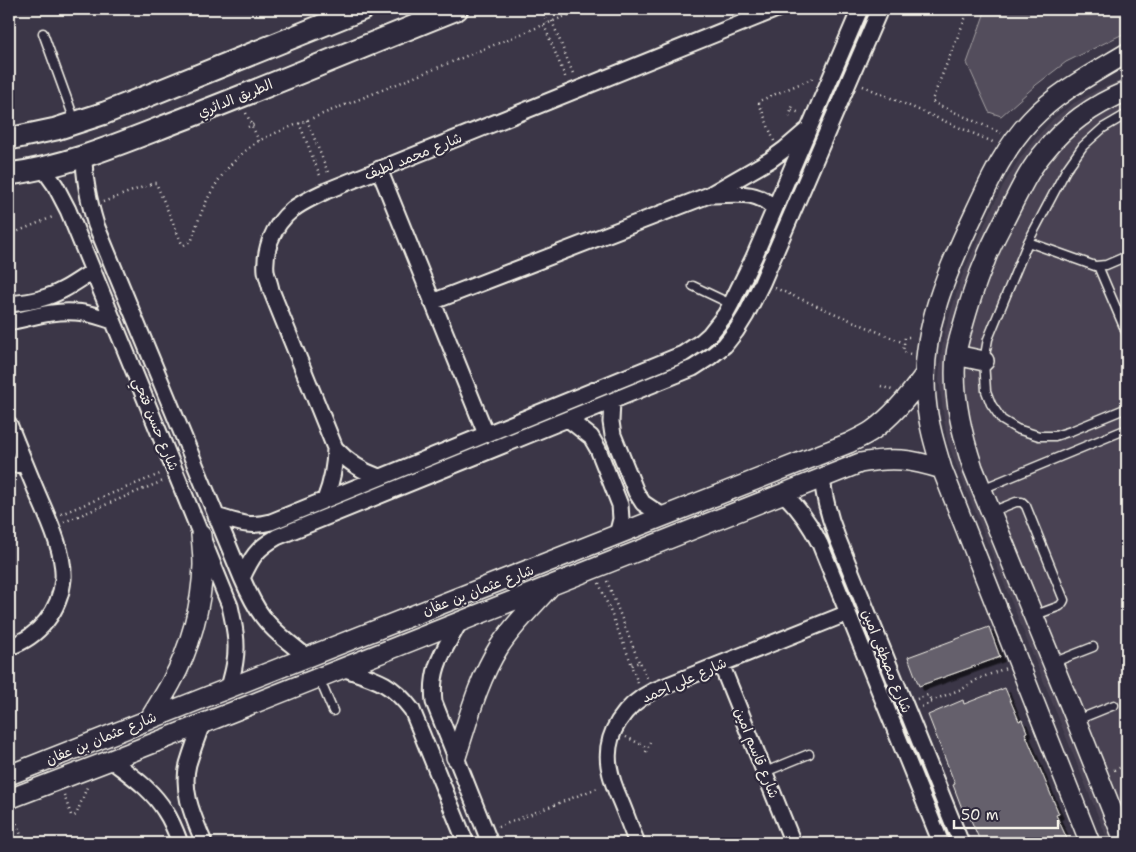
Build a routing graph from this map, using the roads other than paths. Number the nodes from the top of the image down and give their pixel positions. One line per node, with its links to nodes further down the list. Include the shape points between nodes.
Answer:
1 (363, 9): 10 (main road)
2 (458, 9): 13 (main road, الطريق الدائري)
3 (777, 9): 15 (street, شارع محمد لطيف)
4 (880, 9): 34 (street, via 762,283 736,330)
5 (855, 12): 11 (street)
6 (43, 33): 10 (lane)
7 (1127, 53): 20 (street, via 1052,101 1032,119 995,170)
8 (1127, 91): 22 (street, via 1078,119 1044,151 1020,190)
9 (1127, 114): 19 (lane, via 1103,128 1083,146 1066,170)
10 (76, 123): 12 (main road)
11 (809, 128): 17 (street, via 779,154); 18 (street)
12 (9, 139)
13 (84, 156): 14 (main road, الطريق الدائري); 53 (street, شارع حسن فتحي, via 90,208 96,225)
14 (43, 168): 16 (main road, الطريق الدائري); 24 (street, شارع حسن فتحي, via 68,210)
15 (379, 170): 26 (street); 43 (street, شارع محمد لطيف, via 304,201 274,230 267,249 266,270 271,290)
16 (9, 174)
17 (709, 195): 18 (street, via 754,195); 26 (street)
18 (774, 208): 28 (street)
19 (1028, 242): 23 (lane); 35 (lane, via 988,339)
20 (957, 248): 22 (street); 36 (street, via 934,316)
21 (1127, 256): 23 (lane)
22 (985, 260): 33 (street, via 968,307)
23 (1098, 266): 31 (lane)
24 (93, 271): 27 (street, via 50,296); 29 (street, شارع حسن فتحي)
25 (693, 286): 28 (lane)
26 (432, 302): 42 (street)
27 (9, 304)
28 (731, 304): 32 (street, via 718,325)
29 (113, 321): 30 (street, via 74,311); 55 (street, شارع حسن فتحي)
30 (9, 322)
31 (1127, 334)
32 (701, 342): 34 (street); 42 (street, via 683,354)
33 (956, 355): 35 (street); 49 (street, via 960,423)
34 (710, 357): 37 (street, via 693,368)
35 (984, 361): 38 (lane, via 986,391 991,404 1002,420 1017,429 1039,436 1055,436)
36 (925, 374): 46 (street, via 929,422); 54 (street, شارع عثمان بن عفان, via 892,415 871,431 849,443)
37 (612, 401): 39 (street); 54 (street, via 613,435 636,492 643,503)
38 (1127, 408)
39 (568, 419): 56 (street, via 591,437 598,449 620,505); 57 (street, via 276,536 252,556)
40 (9, 424): 44 (street)
41 (1127, 429): 49 (lane)
42 (486, 434): 48 (street)
43 (335, 448): 48 (street, شارع محمد لطيف, via 355,466); 51 (street, شارع محمد لطيف, via 333,475)
44 (25, 464): 45 (street); 63 (street, via 50,524 61,558 63,578 60,598 50,616 37,632)
45 (9, 465)
46 (942, 469): 47 (street, شارع عثمان بن عفان, via 921,462 880,459); 77 (street)
47 (822, 477): 50 (street, شارع عثمان بن عفان); 92 (street, شارع مصطفى امين, via 823,492 837,537)
48 (379, 478): 51 (street)
49 (982, 489): 52 (street)
50 (783, 493): 58 (street, شارع عثمان بن عفان); 59 (street, شارع مصطفى امين, via 813,530)
51 (325, 500): 53 (street, via 260,525)
52 (991, 512): 60 (street); 60 (lane, via 1016,502 1026,506 1064,600 1060,606)
53 (216, 516): 57 (street, شارع حسن فتحي)
54 (664, 517): 56 (street, شارع عثمان بن عفان)
55 (201, 535): 71 (street, شارع حسن فتحي, via 230,606 234,624 235,661); 74 (street, via 203,565 194,626 172,682)
56 (617, 535): 62 (street, شارع عثمان بن عفان)
57 (242, 578): 66 (street, شارع حسن فتحي, via 263,617)
58 (553, 584): 61 (street, شارع عثمان بن عفان); 80 (street, via 511,631 495,655 482,680)
59 (848, 613): 68 (street, شارع على احمد); 91 (street, شارع مصطفى امين)
60 (1034, 616): 67 (street)
61 (460, 621): 65 (street, شارع عثمان بن عفان); 80 (street, via 438,663 433,689 434,702)
62 (372, 631): 65 (street); 66 (street, شارع عثمان بن عفان)
63 (9, 647)
64 (1092, 647): 67 (lane)
65 (381, 652): 69 (street, شارع عثمان بن عفان)
66 (307, 657): 71 (street, شارع عثمان بن عفان)
67 (1052, 663): 75 (street)
68 (721, 664): 82 (street, شارع قاسم امين); 89 (street, شارع على احمد, via 648,693 631,705 613,731 609,765)
69 (342, 668): 70 (street, شارع عثمان بن عفان); 88 (street, via 380,681 403,698 412,710)
70 (319, 677): 73 (lane); 76 (street, شارع عثمان بن عفان)
71 (229, 688): 74 (street, شارع عثمان بن عفان)
72 (1114, 705): 75 (lane)
73 (333, 711)
74 (149, 720): 78 (street, شارع عثمان بن عفان)
75 (1076, 720): 77 (street); 94 (street)
76 (202, 724): 81 (street, شارع عثمان بن عفان); 87 (street, via 188,765 187,788 191,810)
77 (1046, 732): 93 (street)
78 (102, 738): 81 (street); 83 (street, شارع عثمان بن عفان)
79 (809, 754): 82 (lane)
80 (456, 757): 85 (street)
81 (103, 762): 84 (street, شارع عثمان بن عفان, via 58,780); 86 (street, via 141,783 158,800)
82 (765, 772): 90 (street, شارع قاسم امين)
83 (9, 775)
84 (10, 806)
85 (488, 838)
86 (180, 843)
87 (204, 843)
88 (466, 843)
89 (637, 843)
90 (793, 843)
91 (941, 843)
92 (961, 843)
93 (1090, 843)
94 (1125, 843)

